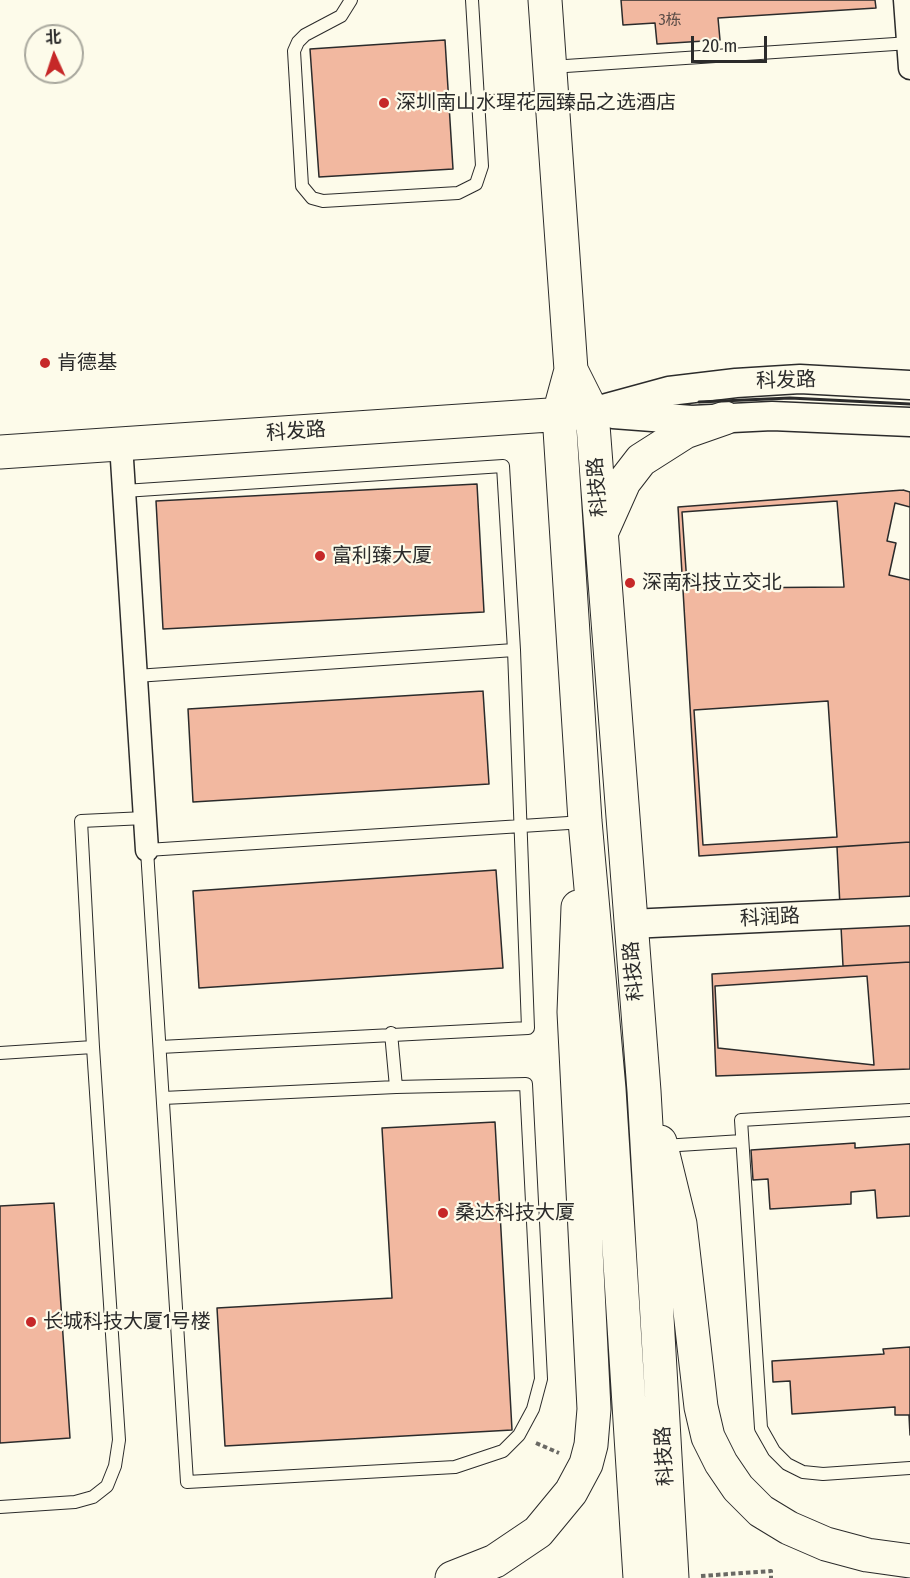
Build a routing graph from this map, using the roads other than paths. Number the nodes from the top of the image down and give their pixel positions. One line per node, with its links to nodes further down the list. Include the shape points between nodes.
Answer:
1 (351, 0): 8 (lane, via 341,16 305,35 294,51 300,176 306,193 323,201 468,190 481,177)
2 (472, 0): 8 (lane)
3 (545, 0): 7 (main road, 科技路)
4 (905, 0): 5 (street)
5 (909, 43): 6 (street); 7 (lane)
6 (910, 68)
7 (551, 82): 8 (lane); 9 (main road, 科技路)
8 (478, 102)
9 (571, 370): 11 (main road, 科技路); 12 (main road, 科技路)
10 (910, 385): 11 (street, 科发路, via 800,379 736,383 669,391)
11 (592, 412): 12 (main road, 科发路); 13 (street, 科发路, via 692,420); 18 (main road, 科技路)
12 (559, 414): 15 (main road, 科发路); 22 (main road, 科技路)
13 (725, 418): 14 (street, 科发路, via 828,417); 18 (main road, via 685,432 641,460 610,507)
14 (910, 422)
15 (121, 444): 16 (main road, 科发路); 17 (street)
16 (0, 452)
17 (124, 491): 19 (lane, via 503,466); 20 (street)
18 (601, 534): 26 (main road, 科技路)
19 (514, 650): 20 (lane); 23 (lane)
20 (136, 676): 21 (street)
21 (145, 818): 24 (street); 28 (lane, via 81,821)
22 (585, 821): 23 (lane); 41 (main road, via 574,1012 594,1409 586,1464 571,1492 538,1532 495,1561); 42 (main road, 科技路, via 609,1089)
23 (518, 827): 24 (lane); 27 (lane, via 528,1028)
24 (147, 850): 29 (lane)
25 (910, 911): 26 (street, 科润路)
26 (630, 924): 32 (main road, 科技路)
27 (391, 1033): 29 (lane); 31 (lane)
28 (93, 1047): 30 (lane); 38 (lane, via 119,1440 115,1466 107,1486 93,1497 75,1502)
29 (160, 1047): 33 (lane)
30 (0, 1053)
31 (396, 1087): 33 (lane); 33 (lane, via 526,1084 541,1379 533,1409 519,1435 503,1451 455,1467 187,1482)
32 (644, 1091): 36 (main road); 40 (main road, 科技路)
33 (163, 1098)
34 (910, 1110): 35 (lane, via 741,1120)
35 (742, 1141): 36 (lane); 37 (lane, via 761,1428 774,1451 803,1472)
36 (661, 1147): 39 (main road, via 680,1224 701,1407 708,1437 721,1463 738,1488 762,1511 789,1528 846,1549)
37 (910, 1468)
38 (0, 1507)
39 (910, 1561)
40 (684, 1577)
41 (452, 1578)
42 (640, 1578)

